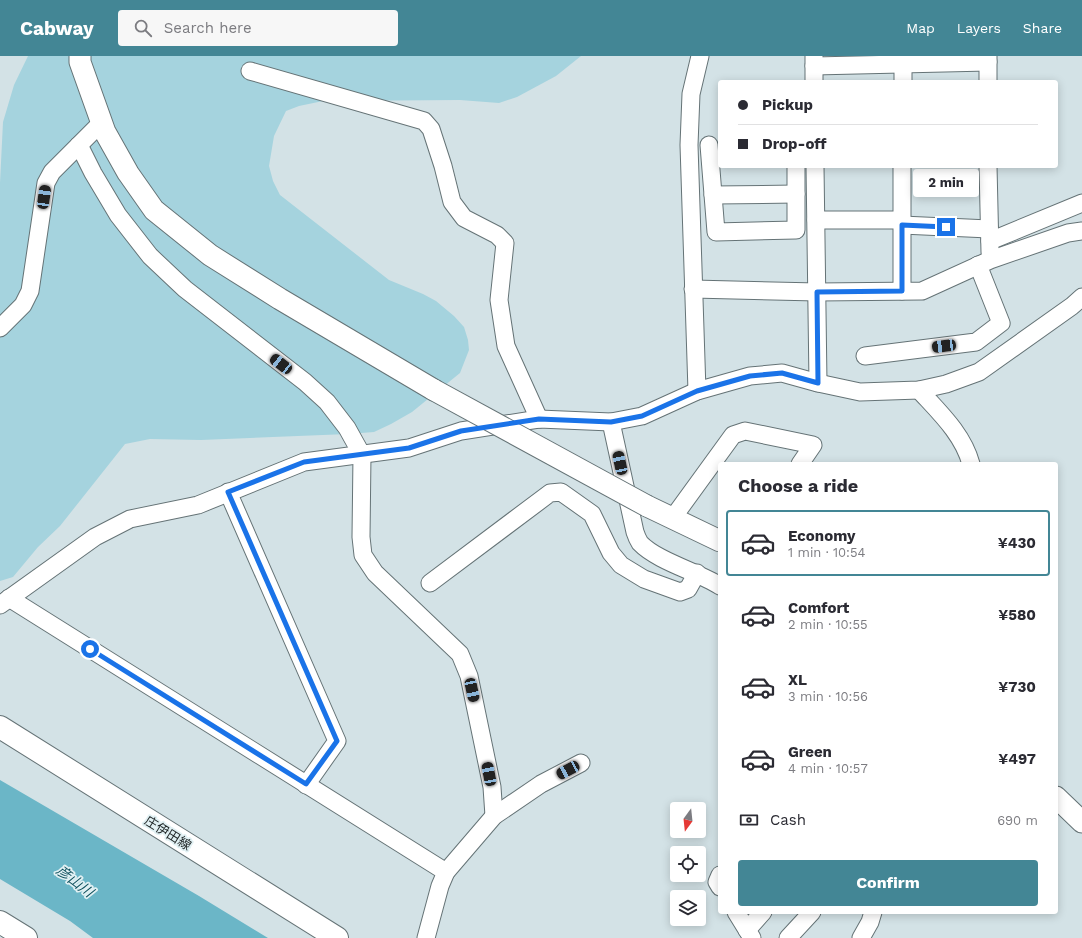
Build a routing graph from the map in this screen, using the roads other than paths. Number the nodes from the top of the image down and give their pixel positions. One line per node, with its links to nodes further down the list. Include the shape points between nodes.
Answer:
1 (80, 56): 9 (street)
2 (700, 56): 11 (street, via 691,94)
3 (988, 59): 4 (street); 8 (street)
4 (903, 60): 5 (street); 7 (street)
5 (814, 68)
6 (250, 71): 34 (street, via 424,121 431,129 452,202 464,218 497,235 505,243 499,300 506,346)
7 (903, 80)
8 (988, 80)
9 (102, 122): 10 (street); 40 (street, bridge, via 128,174 154,210 210,255 434,390)
10 (79, 145): 29 (street, via 52,172 46,183 30,291 23,305); 36 (street, via 118,215 150,256 184,289 305,382 327,402 348,428)
11 (689, 146): 12 (street); 25 (street)
12 (715, 152): 18 (street)
13 (796, 168): 17 (street)
14 (815, 168): 20 (street)
15 (902, 168): 21 (street)
16 (988, 168): 23 (street)
17 (796, 194): 18 (street); 18 (street, via 796,230 716,232)
18 (714, 195)
19 (1082, 203): 23 (street)
20 (816, 220): 21 (street); 27 (street)
21 (902, 223): 23 (street); 26 (street)
22 (1082, 231): 24 (street, via 1068,233)
23 (989, 235): 24 (street)
24 (984, 263): 26 (street, via 922,291); 30 (street, via 1000,323 976,342)
25 (693, 289): 27 (street); 33 (street)
26 (902, 291): 27 (street)
27 (817, 292): 31 (street)
28 (1082, 297): 32 (street, via 979,372 946,384)
29 (0, 328)
30 (865, 356)
31 (818, 383): 32 (street, via 860,392); 33 (street, via 782,373 750,376)
32 (919, 390): 38 (street, via 953,427)
33 (697, 391): 35 (street, via 642,416)
34 (539, 419): 35 (street); 36 (street, via 461,431 409,448)
35 (611, 422): 42 (street, via 635,532 640,543 658,556)
36 (362, 455): 39 (street, via 304,462); 50 (street, via 363,555 375,573 460,654 469,676 492,787)
37 (801, 462): 40 (street, via 813,445 745,431 733,435)
38 (971, 462)
39 (228, 492): 45 (street, via 198,505 130,519 95,537); 48 (street, via 337,741)
40 (672, 519): 41 (street)
41 (718, 540)
42 (697, 573): 43 (street, via 688,589 680,592 644,579 621,565 611,553 592,514 561,492 550,493); 44 (street)
43 (430, 583)
44 (718, 585)
45 (5, 602): 48 (street)
46 (0, 727): 60 (main road, 庄伊田線)
47 (581, 763): 50 (street, via 541,784)
48 (306, 784): 52 (street)
49 (1058, 799): 51 (street)
50 (494, 816): 52 (street)
51 (1082, 822)
52 (446, 872): 61 (street)
53 (737, 914): 58 (street)
54 (762, 914): 58 (street)
55 (810, 914): 62 (street)
56 (872, 914): 63 (street)
57 (0, 922): 59 (main road)
58 (750, 934)
59 (26, 938)
60 (337, 938)
61 (426, 938)
62 (788, 938)
63 (860, 938)

